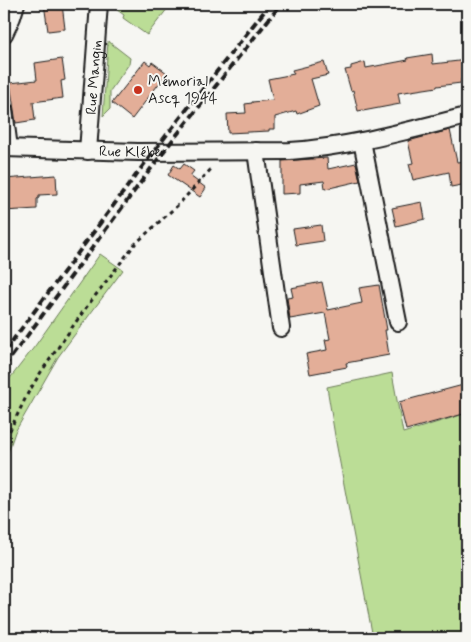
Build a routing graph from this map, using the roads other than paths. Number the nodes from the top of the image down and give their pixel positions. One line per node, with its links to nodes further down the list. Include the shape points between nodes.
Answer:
1 (16, 4): 3 (street)
2 (99, 4): 8 (street, Rue Mangin)
3 (4, 34)
4 (4, 110): 7 (street, Rue Kléber)
5 (467, 116): 6 (street, Rue Kléber)
6 (362, 140): 9 (street, Rue Kléber, via 314,149); 10 (street)
7 (6, 148): 8 (street, Rue Kléber)
8 (88, 151): 9 (street, Rue Kléber)
9 (256, 151): 11 (street)
10 (398, 322)
11 (281, 328)

